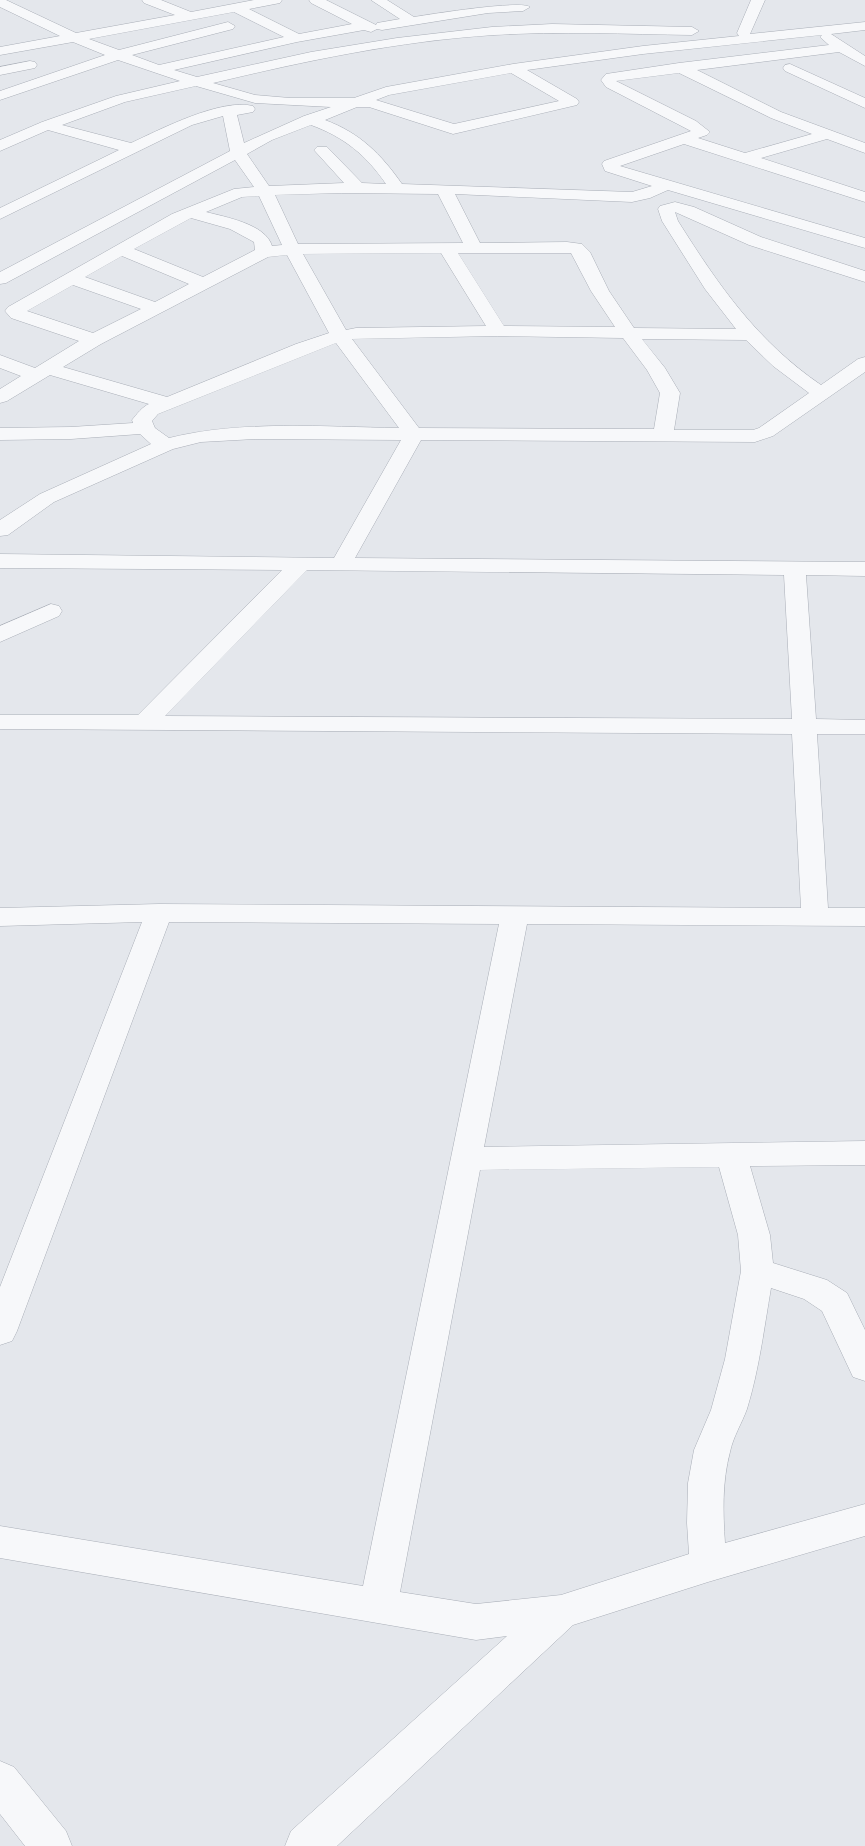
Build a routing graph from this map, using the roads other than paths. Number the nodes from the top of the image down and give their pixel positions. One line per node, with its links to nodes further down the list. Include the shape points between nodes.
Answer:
1 (149, 0): 11 (street)
2 (275, 0): 8 (street)
3 (316, 0): 14 (street)
4 (378, 0): 13 (street)
5 (758, 0): 18 (street)
6 (0, 2): 21 (street)
7 (528, 4): 10 (street); 16 (street)
8 (234, 5): 11 (street); 12 (street)
9 (445, 5): 10 (street)
10 (459, 14): 13 (street)
11 (190, 16): 21 (street)
12 (256, 19): 20 (street); 26 (street)
13 (412, 21): 14 (street)
14 (368, 26): 20 (street); 22 (street)
15 (865, 26): 17 (street)
16 (492, 31): 18 (street, via 552,28); 22 (street)
17 (819, 31): 19 (street); 23 (street)
18 (744, 33): 19 (street)
19 (783, 35): 24 (street)
20 (297, 38): 32 (street)
21 (68, 39): 25 (street); 26 (street)
22 (397, 42): 38 (street, via 311,56)
23 (841, 48): 27 (street); 30 (street)
24 (643, 50): 29 (street); 30 (street)
25 (2, 51): 28 (street)
26 (116, 56): 32 (street); 36 (street)
27 (861, 59): 31 (street)
28 (30, 65): 33 (street); 36 (street)
29 (513, 68): 42 (street, via 411,85); 42 (street, via 572,102 453,129 381,106)
30 (680, 68): 37 (street); 47 (street, via 608,80 702,132)
31 (790, 68): 34 (street); 40 (street)
32 (160, 70): 38 (street)
33 (0, 71)
34 (762, 72)
35 (734, 76): 37 (street)
36 (53, 78): 39 (street)
37 (706, 81): 46 (street, via 770,112)
38 (191, 83): 42 (street, via 255,99); 45 (street)
39 (0, 97): 41 (street)
40 (853, 99)
41 (18, 105)
42 (340, 107): 43 (street); 44 (street)
43 (229, 110): 49 (street, via 187,122); 52 (street)
44 (309, 119): 52 (street); 55 (street, via 335,128 359,142 377,158)
45 (45, 120): 48 (street); 49 (street)
46 (828, 134): 50 (street); 53 (street)
47 (684, 139): 53 (street); 58 (street, via 610,164 611,168)
48 (0, 146)
49 (134, 148): 61 (street)
50 (865, 148)
51 (322, 150): 54 (street)
52 (238, 153): 57 (street); 68 (street)
53 (745, 158): 59 (street)
54 (357, 188): 55 (street); 57 (street)
55 (398, 189): 56 (street)
56 (444, 189): 58 (street, via 632,197); 64 (street)
57 (264, 190): 60 (street, via 240,192); 65 (street)
58 (656, 190): 62 (street)
59 (865, 196)
60 (189, 212): 66 (street); 67 (street, via 247,231 259,238)
61 (0, 214)
62 (865, 243)
63 (446, 248): 64 (street); 65 (street); 73 (street)
64 (474, 248): 74 (street, via 576,248)
65 (292, 249): 67 (street); 76 (street)
66 (121, 250): 70 (street); 71 (street)
67 (264, 252): 71 (street)
68 (2, 277)
69 (865, 277): 75 (street, via 755,241 688,210 675,206 666,209 670,221 720,299)
70 (71, 278): 72 (street); 77 (street, via 14,310 17,314)
71 (203, 283): 72 (street)
72 (156, 308): 77 (street)
73 (498, 331): 74 (street); 76 (street)
74 (629, 334): 75 (street); 89 (street, via 656,368 670,393)
75 (748, 335): 84 (street)
76 (340, 336): 85 (street); 88 (street)
77 (94, 340): 80 (street)
78 (0, 361): 80 (street)
79 (865, 363): 81 (street)
80 (41, 372): 83 (street); 85 (street)
81 (847, 376): 82 (street); 84 (street)
82 (865, 387)
83 (0, 397)
84 (818, 397): 89 (street, via 755,436)
85 (167, 403): 86 (street, via 151,410 142,420)
86 (144, 428): 87 (street); 90 (street)
87 (0, 434)
88 (414, 435): 89 (street); 90 (street, via 255,433 201,436); 94 (street)
89 (663, 435)
90 (166, 445): 91 (street, via 47,498)
91 (0, 530)
92 (0, 561): 93 (street)
93 (301, 564): 94 (street); 100 (street)
94 (341, 564): 95 (street)
95 (795, 568): 96 (street); 101 (street)
96 (865, 569)
97 (51, 612): 98 (street)
98 (0, 635)
99 (0, 722): 100 (street)
100 (144, 723): 101 (street)
101 (804, 727): 102 (street); 106 (street)
102 (865, 727)
103 (159, 912): 104 (street); 105 (street); 112 (street)
104 (515, 915): 106 (street); 110 (street)
105 (0, 917)
106 (814, 917): 107 (street)
107 (865, 917)
108 (865, 1153): 109 (street)
109 (731, 1155): 110 (street); 111 (street, via 754,1236)
110 (466, 1159): 117 (street)
111 (757, 1271): 113 (street, via 815,1289 835,1302); 116 (street, via 742,1359 728,1410 712,1450 706,1483)
112 (0, 1331)
113 (865, 1367)
114 (865, 1520): 116 (street)
115 (0, 1542): 117 (street)
116 (708, 1566): 118 (street)
117 (378, 1605): 118 (street, via 476,1622)
118 (561, 1612): 121 (street)
119 (0, 1781): 120 (street)
120 (51, 1846)
121 (306, 1846)

